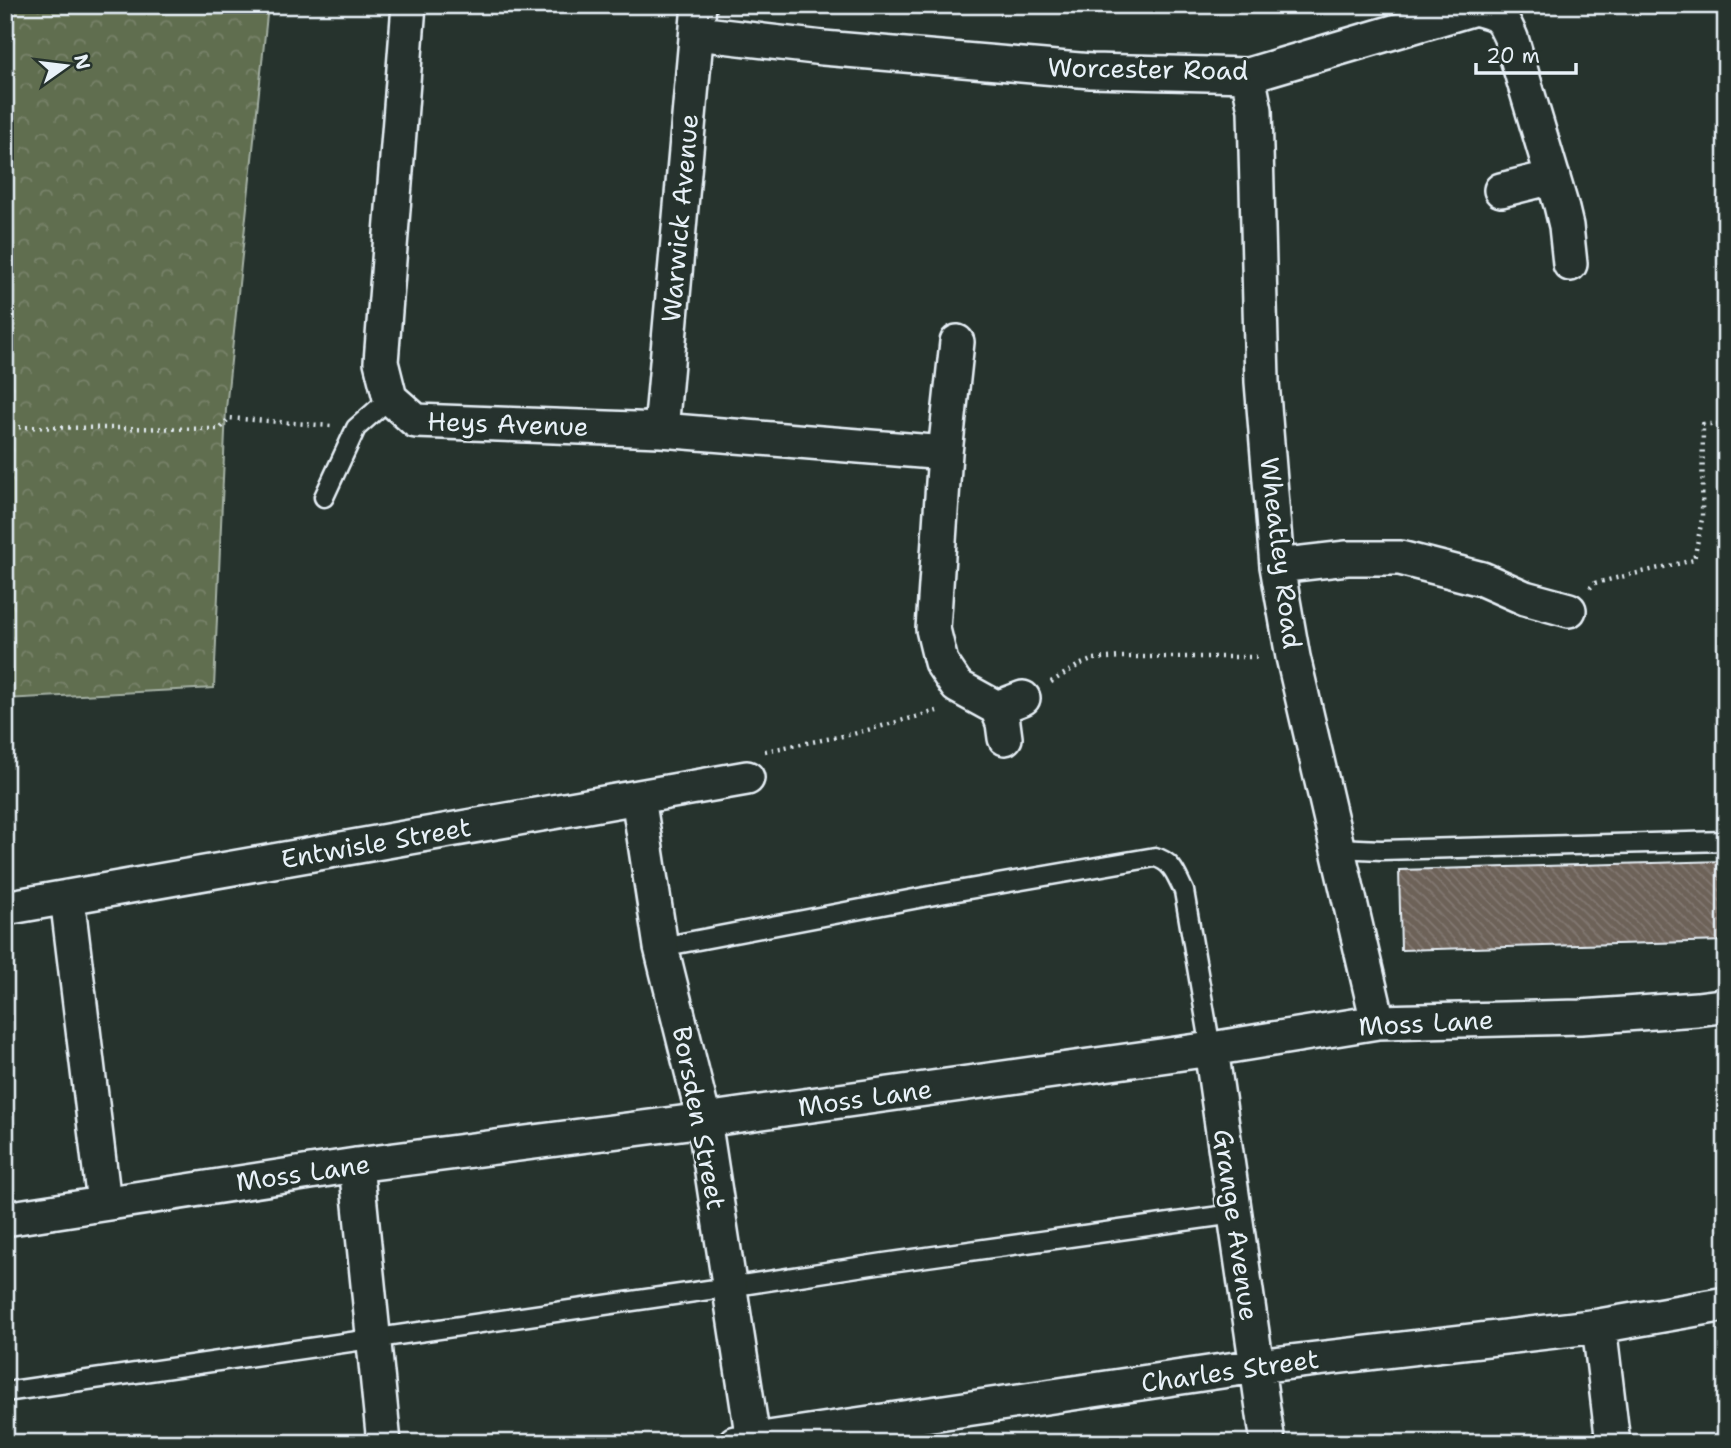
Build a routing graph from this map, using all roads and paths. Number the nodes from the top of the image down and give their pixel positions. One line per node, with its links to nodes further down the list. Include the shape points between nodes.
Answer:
1 (410, 5): 8 (street, Heys Avenue, via 381,362)
2 (698, 19): 3 (street, Worcester Road, via 823,48 1091,71); 12 (street, Warwick Avenue)
3 (1248, 75): 4 (street, Worcester Road, via 1475,8 1494,13 1511,38); 15 (street, Wheatley Road, via 1255,110 1262,382)
4 (1553, 177): 5 (street); 6 (street, Worcester Road)
5 (1501, 190)
6 (1570, 264)
7 (957, 342): 13 (street)
8 (390, 398): 11 (lane); 12 (street, Heys Avenue, via 416,421)
9 (1726, 424): 16 (path, via 1703,424 1702,519 1694,560 1595,583)
10 (5, 427): 11 (path, via 220,429 229,418)
11 (356, 428): 14 (lane)
12 (661, 430): 13 (street, Heys Avenue)
13 (945, 453): 18 (street, via 933,629 941,662 957,686)
14 (324, 497)
15 (1277, 566): 16 (street, via 1400,558 1482,579); 17 (street, Wheatley Road)
16 (1569, 610)
17 (1293, 657): 19 (path, via 1094,659); 23 (street, Wheatley Road)
18 (966, 691): 19 (street); 20 (path, via 947,708 853,734 760,752)
19 (1008, 715)
20 (747, 778): 21 (street, Entwisle Street)
21 (638, 797): 24 (street, Entwisle Street); 26 (street, Borsden Street)
22 (1726, 841): 23 (lane)
23 (1338, 848): 28 (street, Wheatley Road)
24 (67, 897): 25 (street, Entwisle Street); 32 (street)
25 (5, 908)
26 (661, 947): 29 (lane, via 1154,856 1165,860 1184,891); 30 (street, Borsden Street)
27 (1726, 1003): 28 (street, Moss Lane, via 1581,1017)
28 (1378, 1021): 29 (street, Moss Lane)
29 (1210, 1049): 30 (street, Moss Lane); 33 (street, Grange Avenue)
30 (704, 1120): 31 (street, Moss Lane); 35 (street, Borsden Street)
31 (356, 1165): 32 (street, Moss Lane); 38 (street)
32 (104, 1203): 34 (street, Moss Lane)
33 (1234, 1214): 35 (lane); 39 (street, Grange Avenue)
34 (5, 1219)
35 (729, 1287): 38 (lane); 41 (street, Borsden Street)
36 (1726, 1304): 37 (street, Charles Street)
37 (1599, 1326): 39 (street, Charles Street); 44 (street)
38 (374, 1339): 40 (lane); 42 (street)
39 (1256, 1366): 41 (street, Charles Street); 43 (street, Grange Avenue)
40 (5, 1392)
41 (747, 1442)
42 (384, 1443)
43 (1268, 1443)
44 (1613, 1443)

